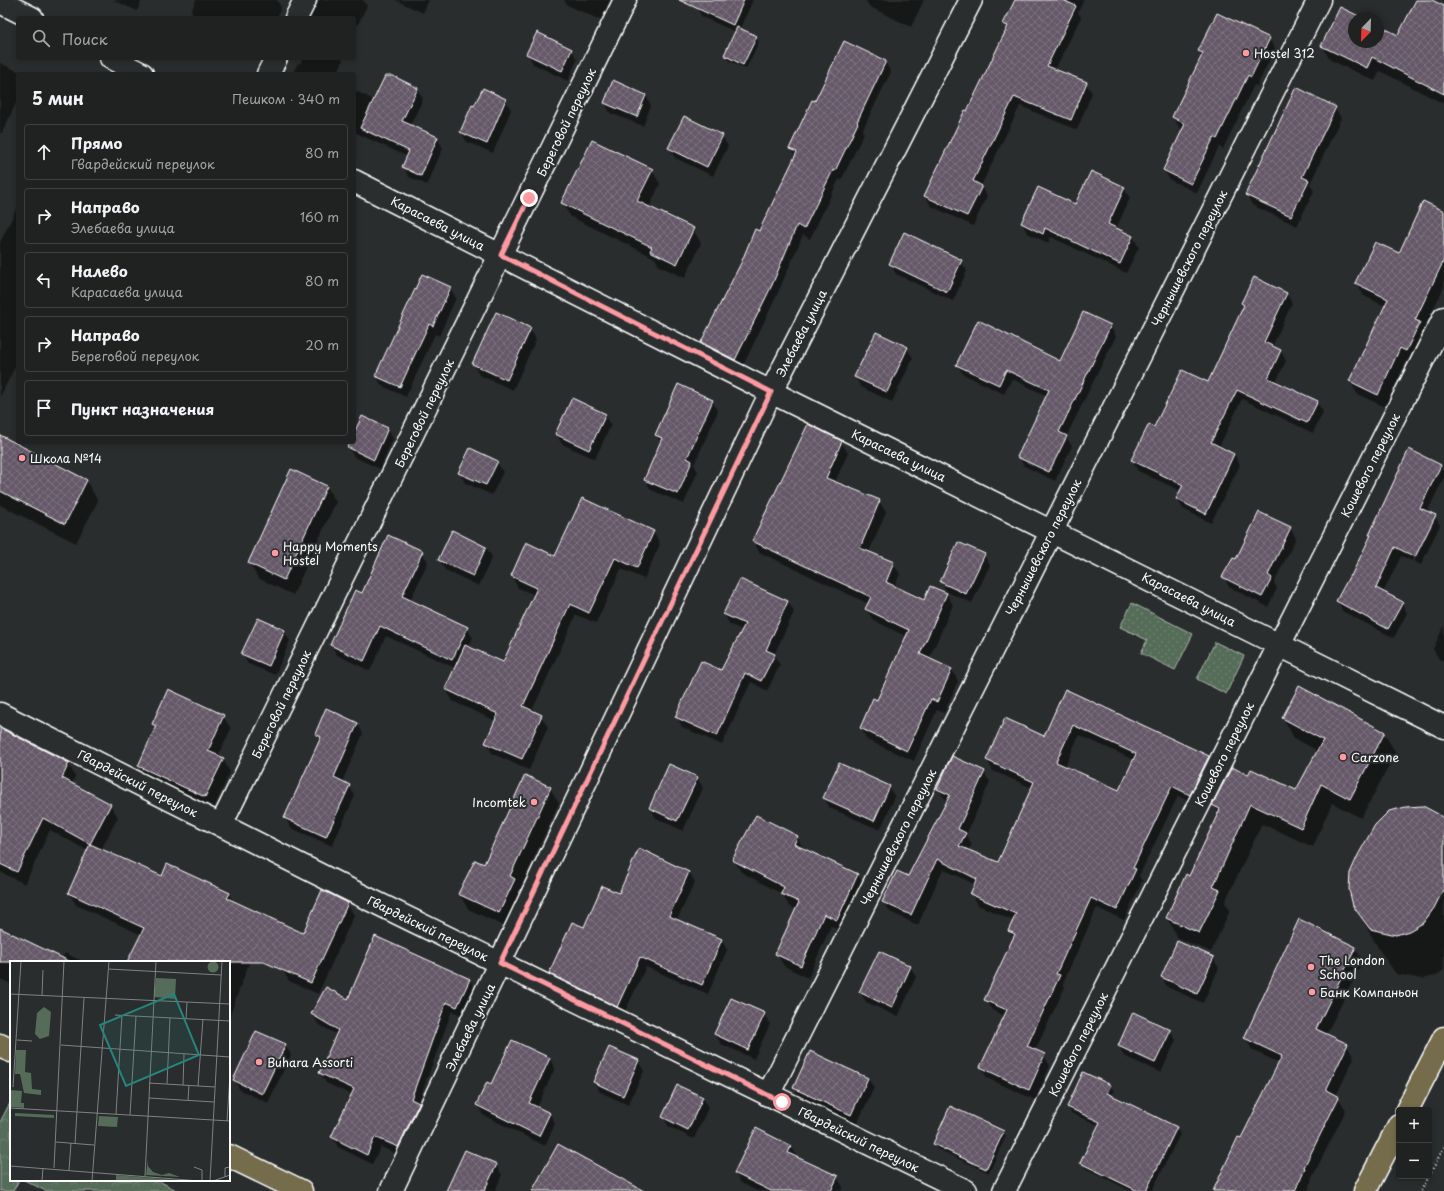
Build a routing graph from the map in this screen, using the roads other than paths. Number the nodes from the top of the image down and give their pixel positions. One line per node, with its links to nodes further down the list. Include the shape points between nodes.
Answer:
1 (305, 0): 7 (street)
2 (625, 0): 13 (street, Береговой переулок)
3 (971, 0): 15 (street, Элебаева улица)
4 (1319, 0): 16 (street, Чернышевского переулок)
5 (0, 2): 6 (street)
6 (28, 16)
7 (297, 16)
8 (115, 60): 10 (street)
9 (275, 60): 11 (street)
10 (138, 72)
11 (269, 72)
12 (356, 182): 13 (street, Карасаева улица)
13 (501, 255): 15 (street, Карасаева улица); 20 (street, Береговой переулок)
14 (1444, 318): 17 (street, Кошевого переулок)
15 (771, 392): 16 (street, Карасаева улица); 21 (street, Элебаева улица)
16 (1052, 530): 17 (street, Карасаева улица); 25 (street, Чернышевского переулок)
17 (1280, 644): 19 (street, Карасаева улица); 32 (street, Кошевого переулок)
18 (0, 714): 20 (street, Гвардейский переулок)
19 (1444, 727)
20 (221, 825): 21 (street, Гвардейский переулок)
21 (500, 963): 25 (street, Гвардейский переулок); 30 (street, Элебаева улица)
22 (1444, 1038): 26 (main road)
23 (0, 1045): 24 (main road)
24 (10, 1050)
25 (768, 1095): 31 (street, Гвардейский переулок)
26 (1409, 1107)
27 (1396, 1132): 33 (main road)
28 (230, 1156): 29 (main road)
29 (301, 1191)
30 (391, 1191)
31 (966, 1191)
32 (1004, 1191)
33 (1365, 1191)

